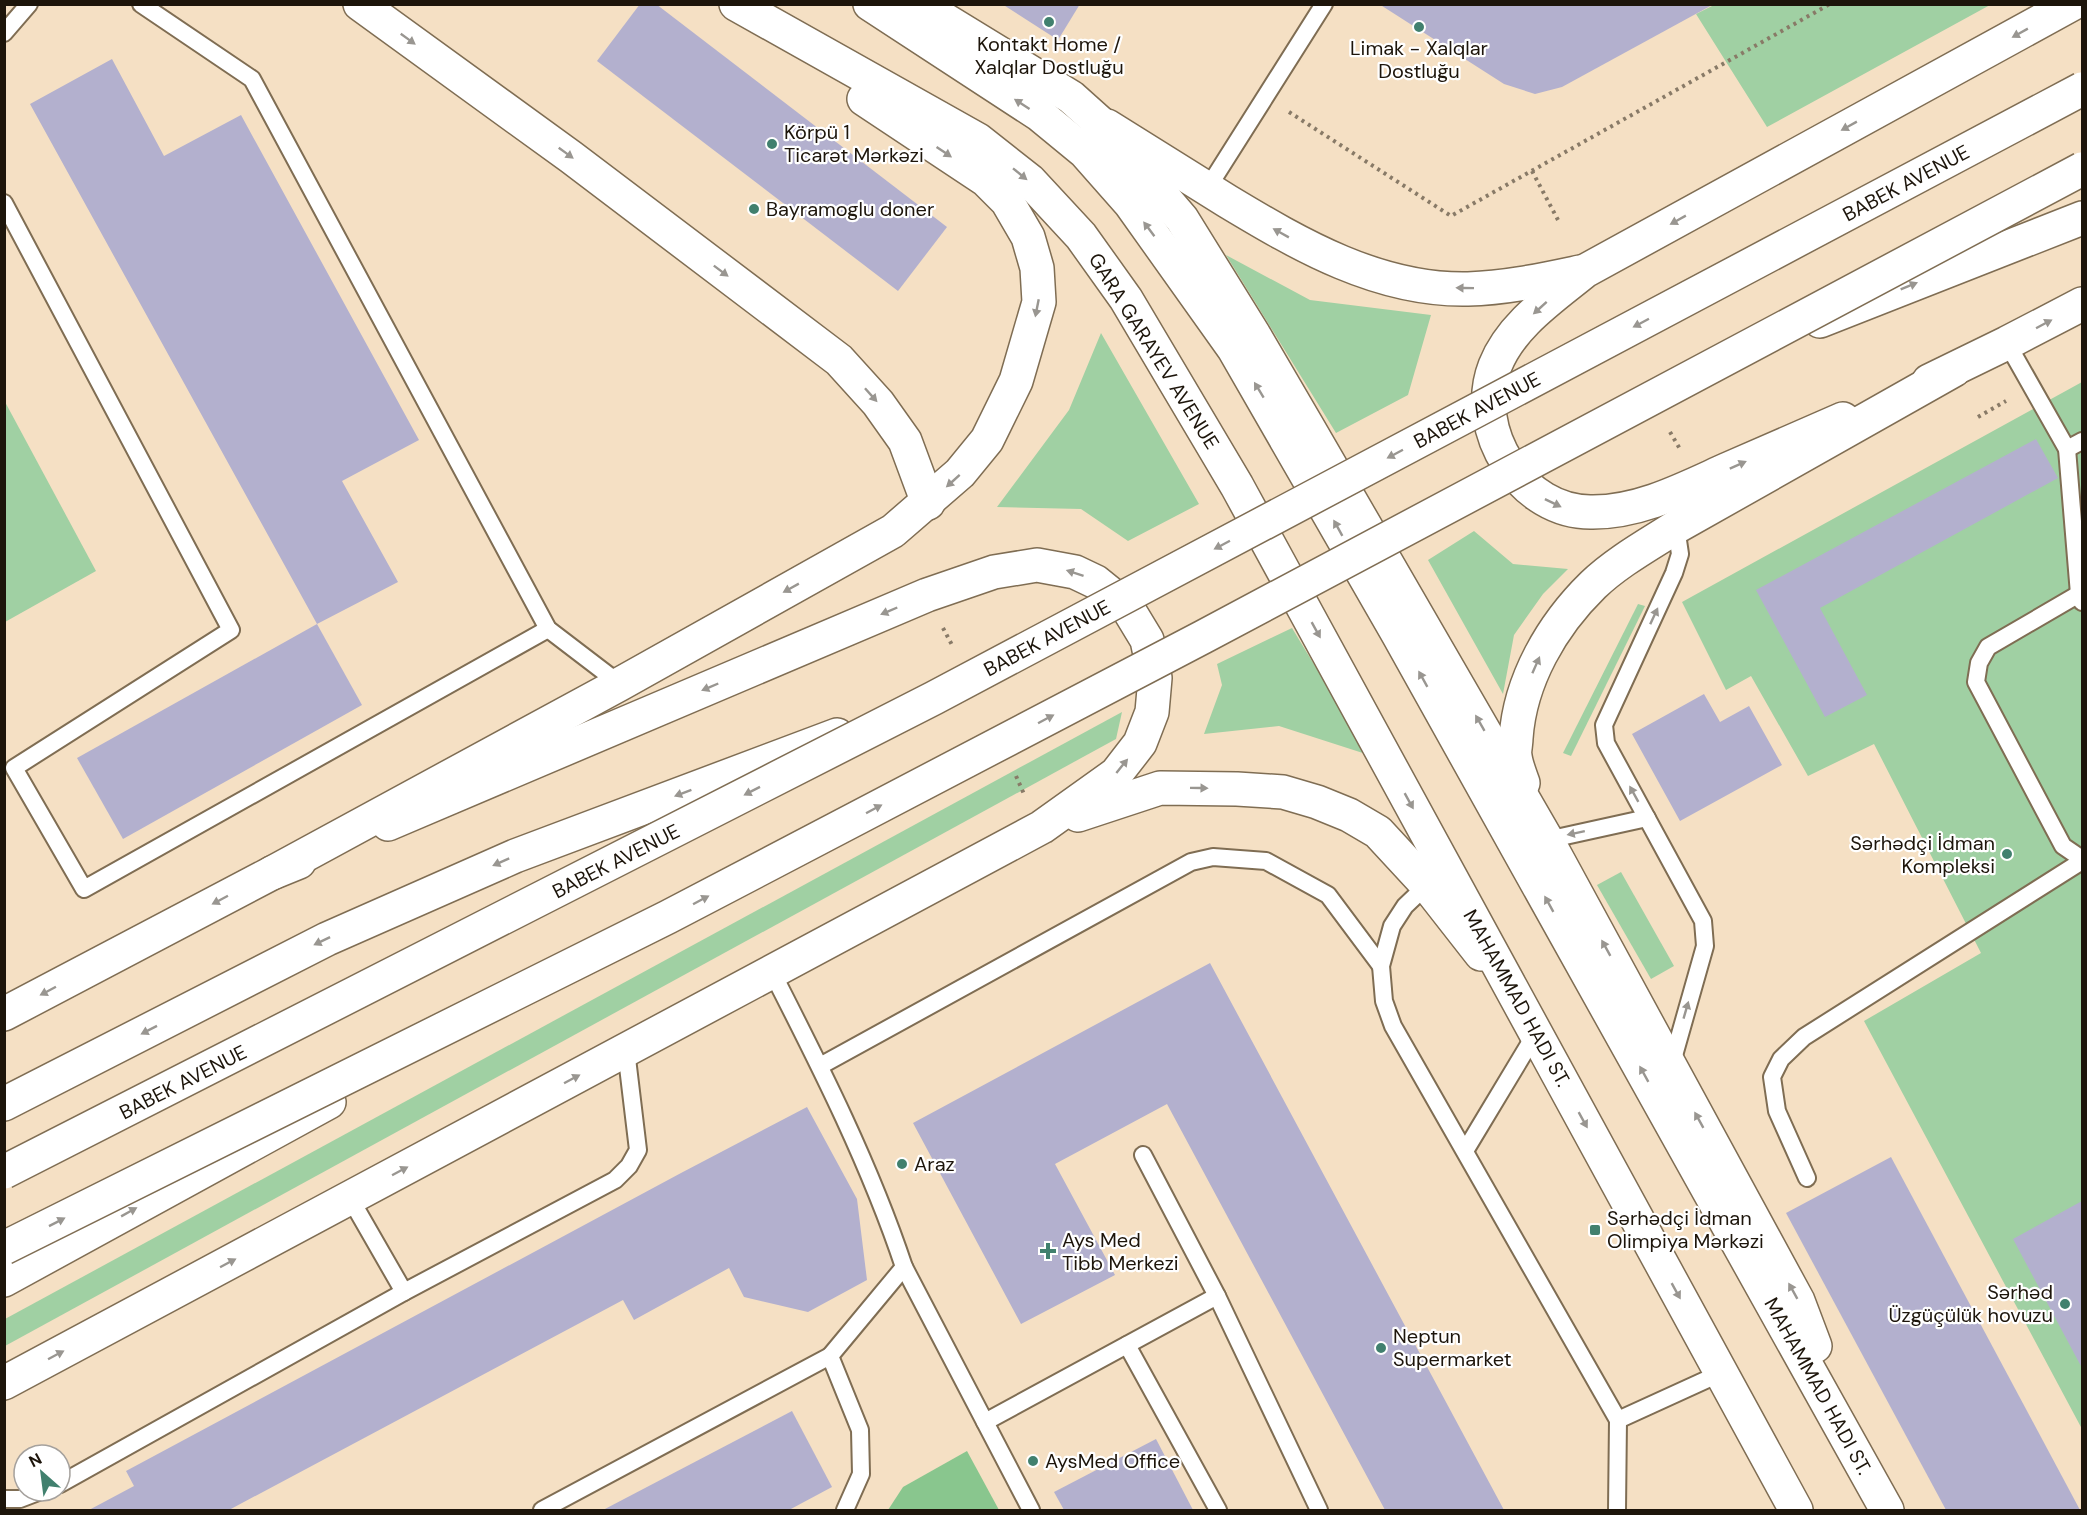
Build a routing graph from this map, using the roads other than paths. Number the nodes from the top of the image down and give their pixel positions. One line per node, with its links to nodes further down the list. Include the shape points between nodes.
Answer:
1 (29, 4): 9 (lane)
2 (141, 4): 29 (lane, via 252,79)
3 (360, 4): 26 (main road, one-way to 26, via 571,157 839,360 878,403 905,441)
4 (870, 4): 63 (main road, MAHAMMAD HADI ST., one-way to 4, via 1234,349 1130,203 1085,152 1040,115)
5 (919, 4): 12 (main road, via 1071,98)
6 (1324, 4): 14 (lane)
7 (2072, 4): 17 (main road, one-way to 17)
8 (739, 6): 25 (main road, GARA GARAYEV AVENUE, one-way to 25, via 978,140 1030,181 1081,236 1126,299); 26 (main road, one-way to 26, via 841,84 986,180 1007,201 1028,237 1037,268 1039,302 1016,381 987,440)
9 (4, 33)
10 (2082, 73): 18 (main road, bridge)
11 (2082, 89): 18 (main road, BABEK AVENUE, bridge)
12 (1101, 123): 14 (main road); 34 (main road, one-way to 12, via 1254,335 1182,219)
13 (2082, 169): 21 (main road, bridge)
14 (1207, 189): 17 (main road, one-way to 14, via 1517,286 1466,289 1412,284 1365,272 1315,252)
15 (4, 203): 29 (lane, via 231,630 14,768 84,889)
16 (2082, 218): 21 (main road, one-way to 16, bridge)
17 (1585, 271): 22 (main road, one-way to 22, via 1536,311 1509,340 1495,367 1488,397 1492,431 1505,462 1529,489 1556,506 1591,513 1629,508 1668,496)
18 (1686, 299): 31 (main road, BABEK AVENUE, one-way to 31, bridge)
19 (2082, 304): 20 (main road, one-way to 19)
20 (2007, 343): 22 (main road); 24 (lane)
21 (1718, 362): 38 (main road, one-way to 21, bridge)
22 (1954, 370): 27 (main road)
23 (2082, 441): 24 (lane)
24 (2067, 449): 28 (lane)
25 (1237, 486): 42 (main road, MAHAMMAD HADI ST., one-way to 42)
26 (928, 503): 30 (main road, one-way to 30, via 893,531)
27 (1676, 527): 32 (lane, one-way to 27, via 1606,743 1604,725 1674,573 1680,554); 34 (main road, one-way to 27, via 1515,756 1517,722 1539,656 1562,621 1594,585)
28 (2080, 598): 35 (lane, via 1988,647 1979,663 1976,682 2063,846)
29 (548, 629): 30 (lane)
30 (620, 684): 36 (main road)
31 (934, 698): 46 (main road, one-way to 46, bridge, via 504,861 327,939); 49 (main road, BABEK AVENUE, one-way to 49, bridge)
32 (1647, 818): 34 (lane, one-way to 34); 45 (lane, one-way to 32, via 1705,946 1703,921)
33 (1042, 827): 36 (main road, one-way to 36, via 1116,774 1140,743 1152,712 1155,678 1146,640 1127,607 1096,582 1075,572 1037,565 994,572 927,595); 37 (main road, one-way to 37, via 1160,788 1283,792 1349,814 1378,832); 40 (main road)
34 (1547, 840): 45 (main road, one-way to 34)
35 (2082, 860): 50 (lane, via 1804,1037 1781,1059 1772,1077 1777,1111)
36 (272, 873): 41 (main road, one-way to 41)
37 (1427, 885): 39 (lane, via 1405,906 1392,926); 42 (main road)
38 (668, 917): 52 (main road, one-way to 38, bridge); 54 (main road, one-way to 38, bridge)
39 (1381, 966): 44 (lane, via 1329,895 1266,861 1213,857 1191,862); 47 (lane, via 1384,1001 1394,1026)
40 (772, 972): 43 (main road); 44 (lane)
41 (4, 1014)
42 (1529, 1020): 47 (lane); 59 (main road, MAHAMMAD HADI ST., one-way to 59)
43 (626, 1050): 51 (main road, one-way to 43); 55 (lane, via 638,1150 629,1167 615,1180)
44 (820, 1066): 53 (lane, via 887,1217)
45 (1670, 1066): 63 (main road, one-way to 45, via 1798,1301)
46 (4, 1104)
47 (1465, 1151): 61 (lane)
48 (1143, 1155): 56 (lane)
49 (4, 1172)
50 (1807, 1178)
51 (350, 1198): 55 (lane); 60 (main road, one-way to 51)
52 (4, 1248)
53 (904, 1267): 58 (lane); 62 (lane)
54 (4, 1280)
55 (404, 1292): 64 (lane)
56 (1217, 1296): 57 (lane); 69 (lane)
57 (1127, 1345): 62 (lane); 68 (lane)
58 (830, 1356): 65 (lane); 66 (lane, via 860,1430 861,1474)
59 (1721, 1373): 61 (lane); 71 (main road, MAHAMMAD HADI ST.)
60 (4, 1383)
61 (1618, 1420): 70 (lane)
62 (985, 1422): 67 (lane)
63 (1851, 1444): 72 (main road, MAHAMMAD HADI ST.)
64 (72, 1477)
65 (542, 1510)
66 (845, 1510)
67 (1031, 1510)
68 (1218, 1510)
69 (1319, 1510)
70 (1617, 1510)
71 (1796, 1510)
72 (1887, 1510)

